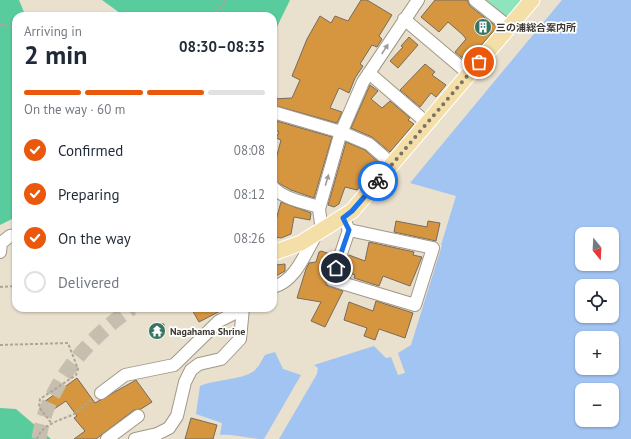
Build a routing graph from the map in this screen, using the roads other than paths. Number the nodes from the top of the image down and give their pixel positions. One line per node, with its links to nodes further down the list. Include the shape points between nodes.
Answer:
1 (418, 0): 4 (street)
2 (475, 0): 5 (street)
3 (532, 0): 5 (main road)
4 (404, 19): 6 (street, one-way to 4); 7 (street)
5 (509, 27): 7 (main road)
6 (369, 73): 9 (street); 10 (street)
7 (469, 74): 9 (main road)
8 (277, 113): 10 (street)
9 (427, 123): 11 (main road)
10 (342, 132): 11 (street, via 369,144); 13 (street, one-way to 10)
11 (392, 164): 14 (main road, via 352,211)
12 (277, 192): 13 (street)
13 (319, 207): 15 (street)
14 (346, 224): 14 (street, via 433,248 415,305 332,280); 15 (main road)
15 (319, 233): 18 (main road); 19 (street, via 294,274)
16 (12, 236): 17 (street, via 1,243)
17 (0, 252)
18 (277, 252)
19 (277, 286)
20 (236, 312): 22 (street, via 219,321 174,365 125,375)
21 (243, 312): 25 (street, via 240,339 221,360 199,364 191,370 185,382 177,416 169,428 157,434)
22 (101, 393)
23 (138, 416): 24 (street)
24 (107, 439)
25 (135, 439)

